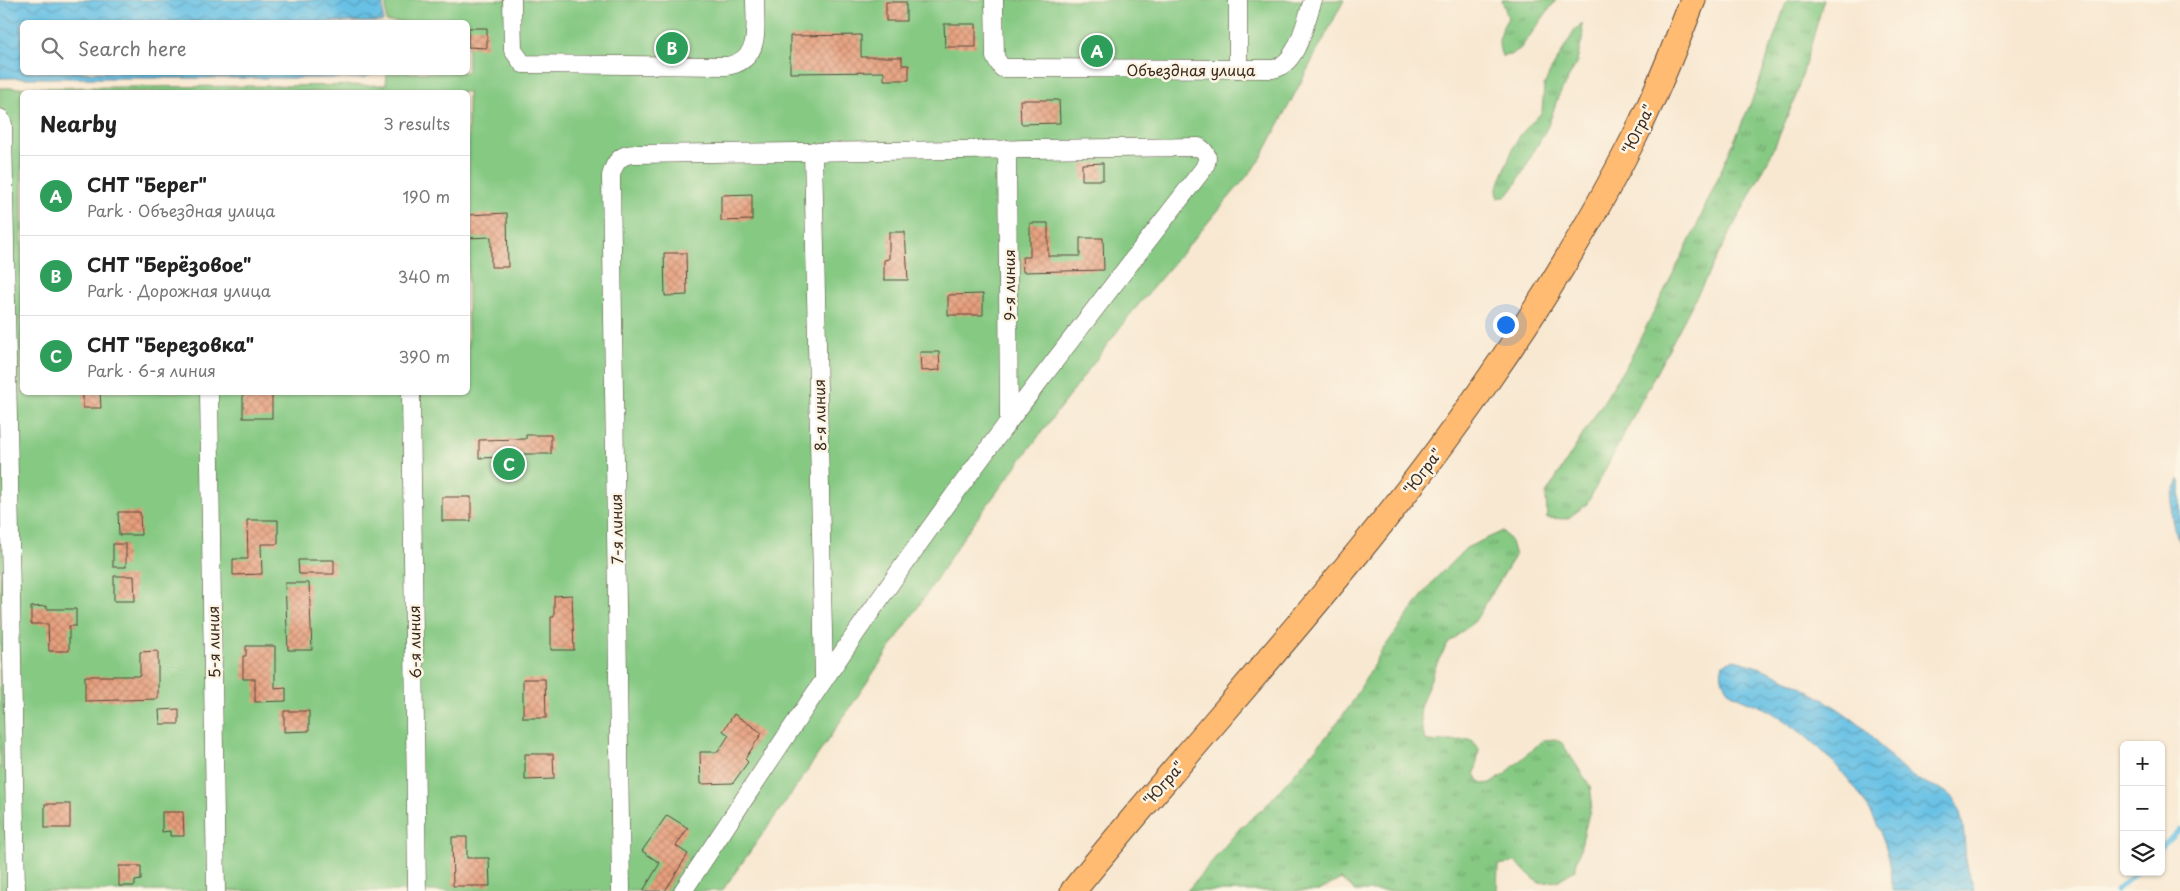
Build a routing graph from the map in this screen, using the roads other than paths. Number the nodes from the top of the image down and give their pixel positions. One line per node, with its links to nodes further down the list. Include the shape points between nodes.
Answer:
1 (512, 0): 2 (street, via 512,42 517,58 523,64 717,66 736,64 746,59 755,40)
2 (755, 0)
3 (994, 0): 7 (street, Объездная улица, via 994,50 1002,68)
4 (1238, 0): 7 (street)
5 (1313, 0): 7 (street, Объездная улица, via 1288,63 1273,69)
6 (1693, 0): 20 (highway, "Югра", via 1635,136 1574,246 1492,376 1379,527)
7 (1238, 69)
8 (1, 121): 15 (street)
9 (1007, 149): 10 (street); 13 (street, 9-я линия); 13 (street, via 1199,147 1207,154 1208,161)
10 (813, 151): 14 (street, 8-я линия); 18 (street, 7-я линия, via 631,154 613,166)
11 (209, 395): 16 (street, 5-я линия)
12 (411, 395): 17 (street, 6-я линия)
13 (1009, 421): 14 (street)
14 (824, 679): 19 (street)
15 (16, 891)
16 (216, 891)
17 (417, 891)
18 (621, 891)
19 (683, 891)
20 (1073, 891)

